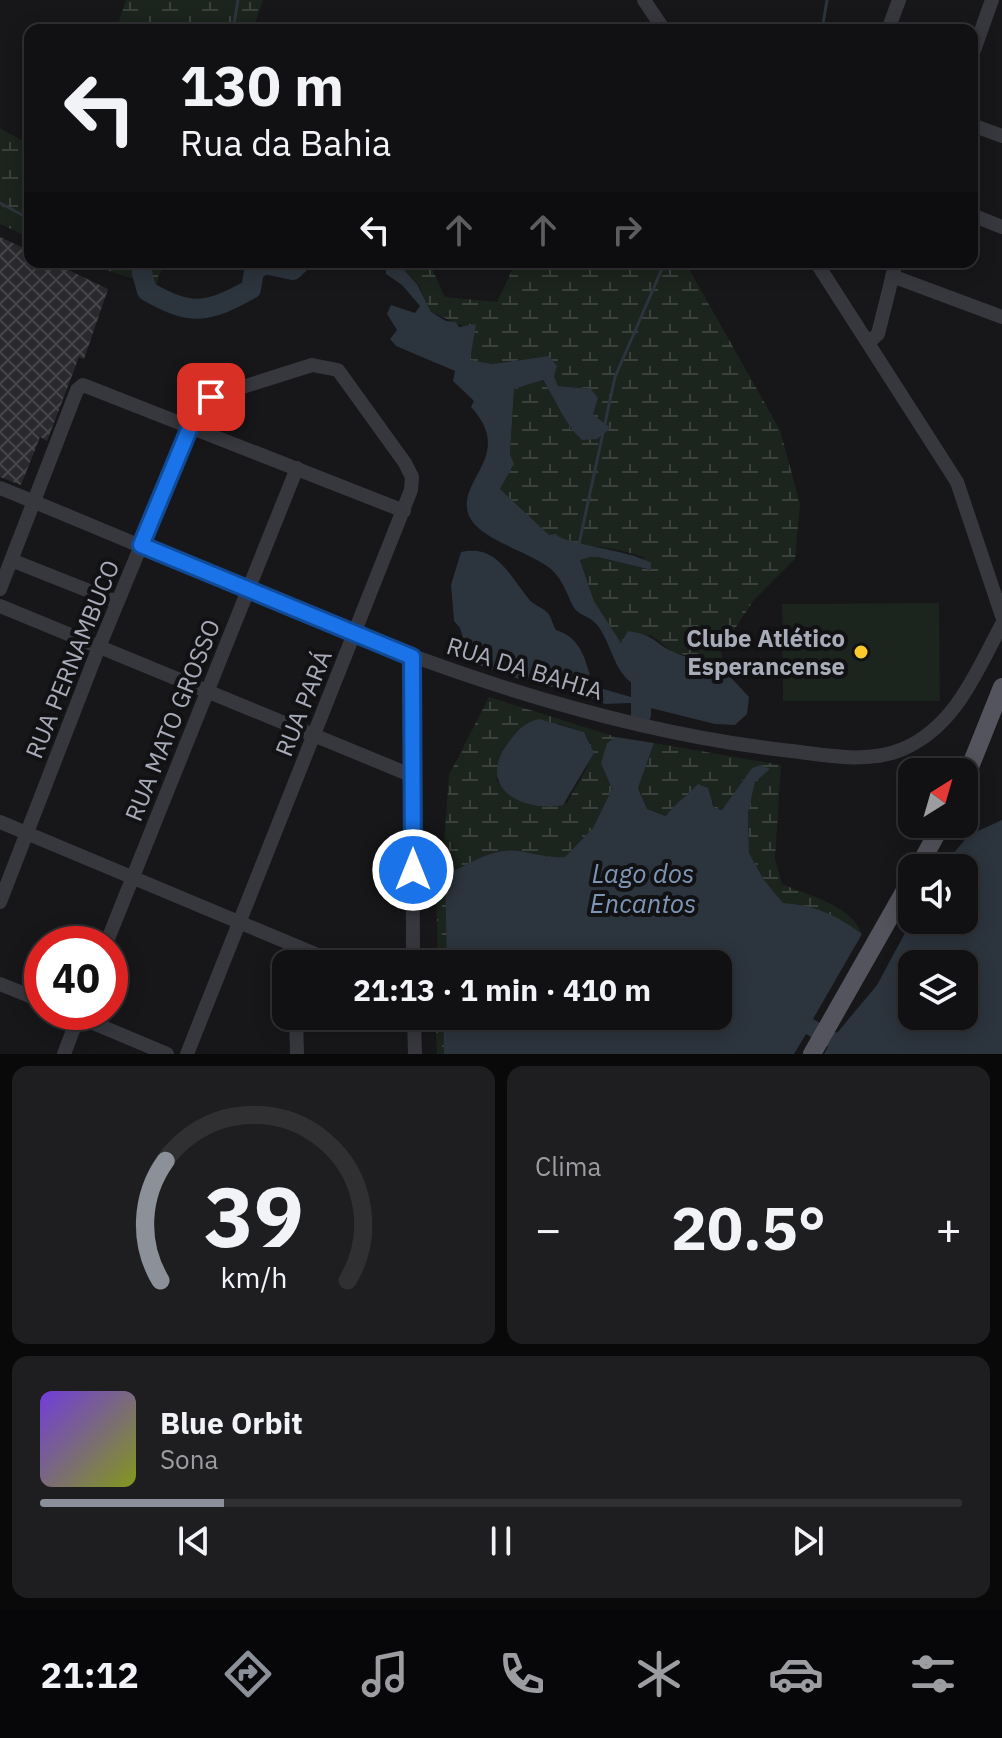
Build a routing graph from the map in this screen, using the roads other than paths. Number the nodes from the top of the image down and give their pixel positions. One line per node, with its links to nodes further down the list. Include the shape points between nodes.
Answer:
1 (644, 0): 4 (street)
2 (899, 0): 5 (street)
3 (992, 0): 6 (street)
4 (660, 24)
5 (890, 24)
6 (978, 39)
7 (978, 127): 8 (street)
8 (1002, 136)
9 (978, 217): 10 (street)
10 (1002, 227)
11 (820, 268): 14 (street)
12 (894, 269): 13 (street); 14 (street, via 878,334)
13 (1002, 317)
14 (869, 342): 27 (street, via 957,482)
15 (347, 379): 16 (street, RUA PERNAMBUCO, via 331,366 312,365 211,397); 20 (street, RUA PARÁ, via 412,477)
16 (189, 426): 17 (street); 19 (street, via 90,385 77,390); 21 (street, RUA PERNAMBUCO)
17 (297, 468): 20 (street); 24 (street, RUA MATO GROSSO)
18 (0, 488): 19 (street, RUA DA BAHIA)
19 (32, 501): 21 (street, RUA DA BAHIA); 22 (street)
20 (404, 511): 29 (street, RUA PARÁ)
21 (141, 545): 24 (street, RUA DA BAHIA); 25 (street, RUA PERNAMBUCO)
22 (11, 560): 23 (street); 25 (street)
23 (0, 589)
24 (247, 589): 29 (street, RUA DA BAHIA); 33 (street, RUA MATO GROSSO)
25 (117, 602): 30 (street, RUA PERNAMBUCO)
26 (0, 606): 30 (street)
27 (1002, 616)
28 (1002, 624): 31 (street, RUA DA BAHIA)
29 (354, 633): 32 (street, RUA DA BAHIA); 36 (street, RUA PARÁ)
30 (99, 647): 33 (street); 40 (street, RUA PERNAMBUCO)
31 (995, 650): 32 (street, RUA DA BAHIA, via 933,731 901,750 856,757 654,729)
32 (412, 657): 38 (street)
33 (208, 693): 36 (street); 41 (street, RUA MATO GROSSO)
34 (1000, 696): 35 (main road)
35 (995, 724): 37 (main road)
36 (314, 736): 38 (street); 44 (street, RUA PARÁ)
37 (977, 758)
38 (413, 776): 49 (street)
39 (0, 822): 40 (street)
40 (28, 833): 41 (street); 42 (street, RUA PERNAMBUCO)
41 (132, 877): 44 (street); 45 (street, RUA MATO GROSSO)
42 (0, 902)
43 (898, 903): 56 (main road)
44 (238, 922): 46 (street); 59 (street, RUA PARÁ)
45 (113, 926)
46 (294, 946): 47 (street); 48 (street)
47 (294, 950)
48 (304, 950)
49 (413, 950)
50 (0, 984): 51 (street)
51 (24, 994)
52 (71, 1030): 57 (street)
53 (112, 1030): 58 (street)
54 (296, 1030): 60 (street)
55 (414, 1030): 61 (street)
56 (814, 1051)
57 (64, 1054)
58 (167, 1054)
59 (187, 1054)
60 (297, 1054)
61 (415, 1054)

